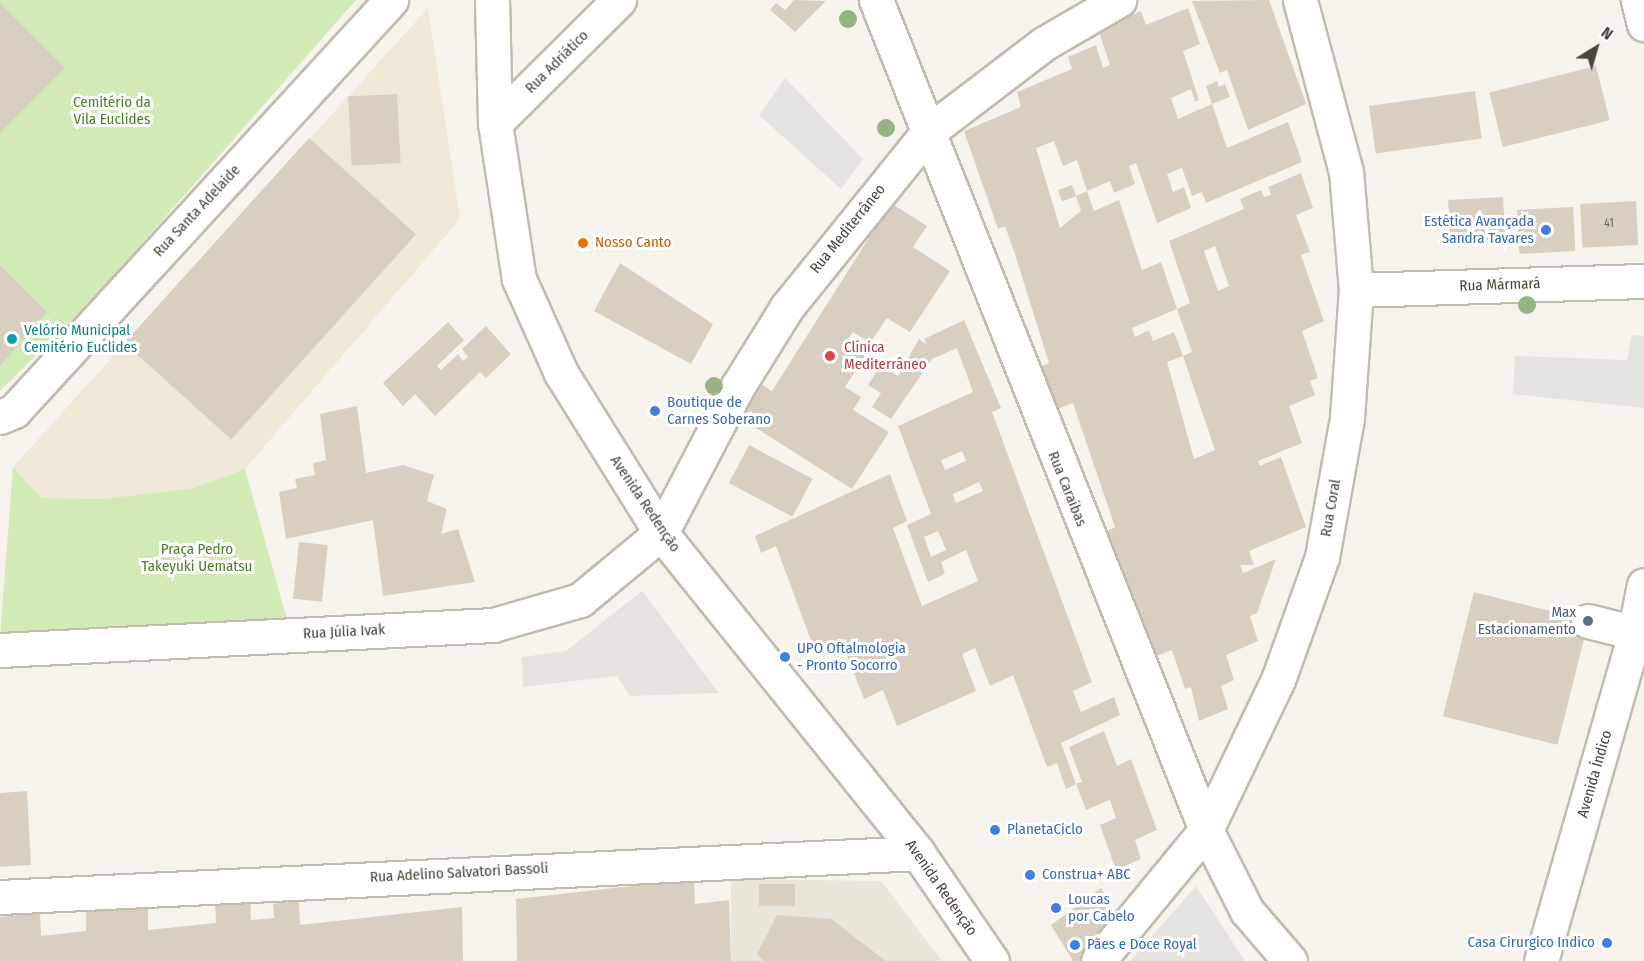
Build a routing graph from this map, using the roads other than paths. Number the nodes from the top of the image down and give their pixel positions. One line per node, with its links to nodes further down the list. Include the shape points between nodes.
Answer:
1 (391, 0): 13 (street, Rua Santa Adelaide, via 14,411)
2 (492, 0): 9 (street, Avenida Redenção)
3 (619, 0): 9 (street, Rua Adriático)
4 (876, 0): 10 (street, Rua Caraíbas)
5 (1119, 0): 10 (street, Rua Mediterrâneo, via 1045,43)
6 (1300, 0): 12 (street, Rua Coral, via 1346,172)
7 (1638, 0): 8 (street)
8 (1644, 24)
9 (495, 123): 14 (street, Avenida Redenção, via 519,279 561,373)
10 (928, 132): 14 (street, Rua Mediterrâneo, via 787,308 738,386); 19 (street, Rua Caraíbas)
11 (1644, 281): 12 (street, Rua Mármará)
12 (1356, 290): 19 (street, Rua Coral, via 1347,418 1322,557 1278,680)
13 (0, 417)
14 (661, 533): 18 (street, Rua Júlia Ivak, via 580,600 493,625); 20 (street, Avenida Redenção)
15 (1644, 585): 17 (street, Avenida Índico)
16 (1588, 621): 17 (street)
17 (1635, 633): 25 (street, Avenida Índico)
18 (0, 650)
19 (1206, 830): 23 (street, Rua Coral); 24 (street, Rua Caraíbas, via 1247,911)
20 (918, 853): 21 (street, Rua Adelino Salvatori Bassoli); 22 (street, Avenida Redenção)
21 (0, 897)
22 (992, 961)
23 (1098, 961)
24 (1290, 961)
25 (1541, 961)

